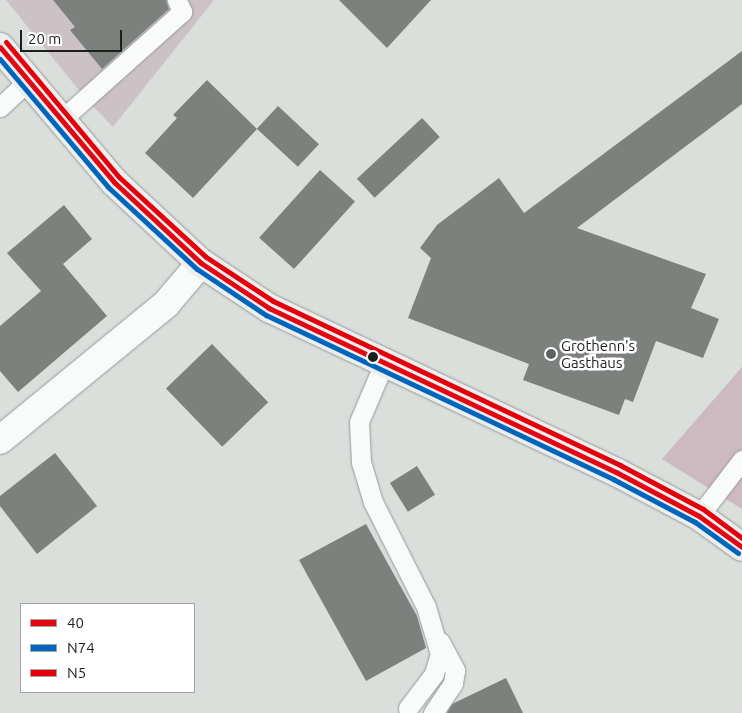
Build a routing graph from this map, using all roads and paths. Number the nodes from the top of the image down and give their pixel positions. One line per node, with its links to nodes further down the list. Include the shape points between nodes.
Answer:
1 (177, 0): 5 (lane, via 182,12)
2 (0, 47): 3 (main road)
3 (28, 81): 4 (lane); 5 (main road)
4 (0, 107)
5 (60, 122): 6 (main road, via 114,182)
6 (201, 263): 7 (main road, via 269,308); 8 (street, via 166,304)
7 (384, 364): 10 (main road, via 616,472); 12 (lane, via 360,422 361,462 373,502 402,554)
8 (0, 440)
9 (742, 460): 10 (lane)
10 (699, 516): 11 (main road)
11 (742, 547)
12 (433, 629): 13 (lane, via 440,654 434,674); 14 (lane, via 455,670 453,683)
13 (408, 708)
14 (433, 713)

